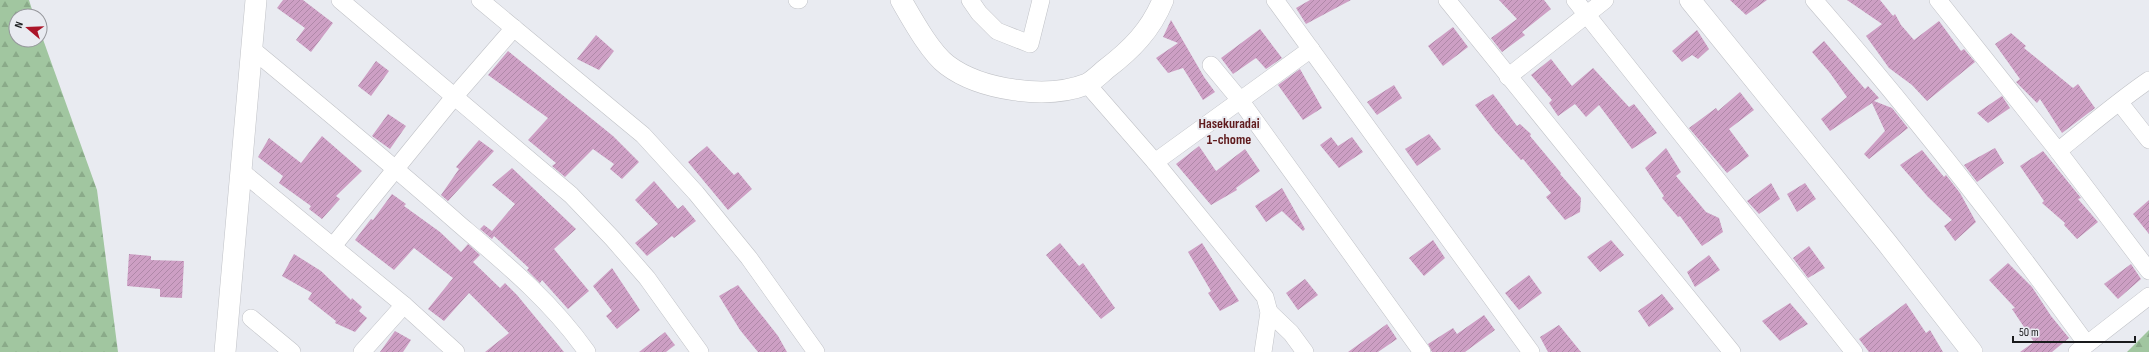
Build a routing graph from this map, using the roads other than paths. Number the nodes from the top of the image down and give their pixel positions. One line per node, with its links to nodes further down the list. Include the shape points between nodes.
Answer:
1 (256, 0): 18 (street)
2 (340, 0): 23 (street)
3 (480, 0): 16 (street)
4 (901, 0): 22 (street, via 920,32 946,64 973,79 1000,88 1051,92)
5 (970, 0): 6 (street, via 997,31 1030,44)
6 (1041, 0)
7 (1163, 0): 22 (street, via 1154,19 1130,50)
8 (1275, 0): 17 (street)
9 (1447, 0): 20 (street)
10 (1575, 0): 15 (street)
11 (1605, 0): 15 (street)
12 (1690, 0): 51 (street)
13 (1814, 0): 37 (street, via 2008,236)
14 (1938, 0): 27 (street)
15 (1586, 14): 20 (street); 50 (street)
16 (514, 28): 23 (street); 44 (street, via 644,136 696,193 749,258)
17 (1311, 49): 24 (street); 48 (street)
18 (252, 50): 29 (street); 30 (street)
19 (1210, 65): 24 (street)
20 (1508, 77): 49 (street)
21 (2149, 80): 25 (street, via 2138,86)
22 (1087, 84): 28 (street)
23 (454, 97): 29 (street); 43 (street, via 571,195 647,278)
24 (1240, 100): 28 (street); 47 (street)
25 (2120, 103): 26 (street); 27 (street)
26 (2149, 140)
27 (2058, 150): 32 (street)
28 (1155, 162): 35 (street, via 1265,297)
29 (396, 169): 31 (street); 42 (street, via 540,294)
30 (240, 171): 31 (street); 38 (street)
31 (333, 246): 34 (street)
32 (2149, 271)
33 (2149, 296): 37 (street)
34 (404, 305): 40 (street); 41 (street)
35 (1269, 312): 45 (street); 46 (street, via 1291,333)
36 (250, 318): 39 (street)
37 (2082, 348)
38 (225, 352)
39 (292, 352)
40 (362, 352)
41 (456, 352)
42 (587, 352)
43 (700, 352)
44 (816, 352)
45 (1263, 352)
46 (1305, 352)
47 (1422, 352)
48 (1531, 352)
49 (1732, 352)
50 (1854, 352)
51 (1972, 352)

